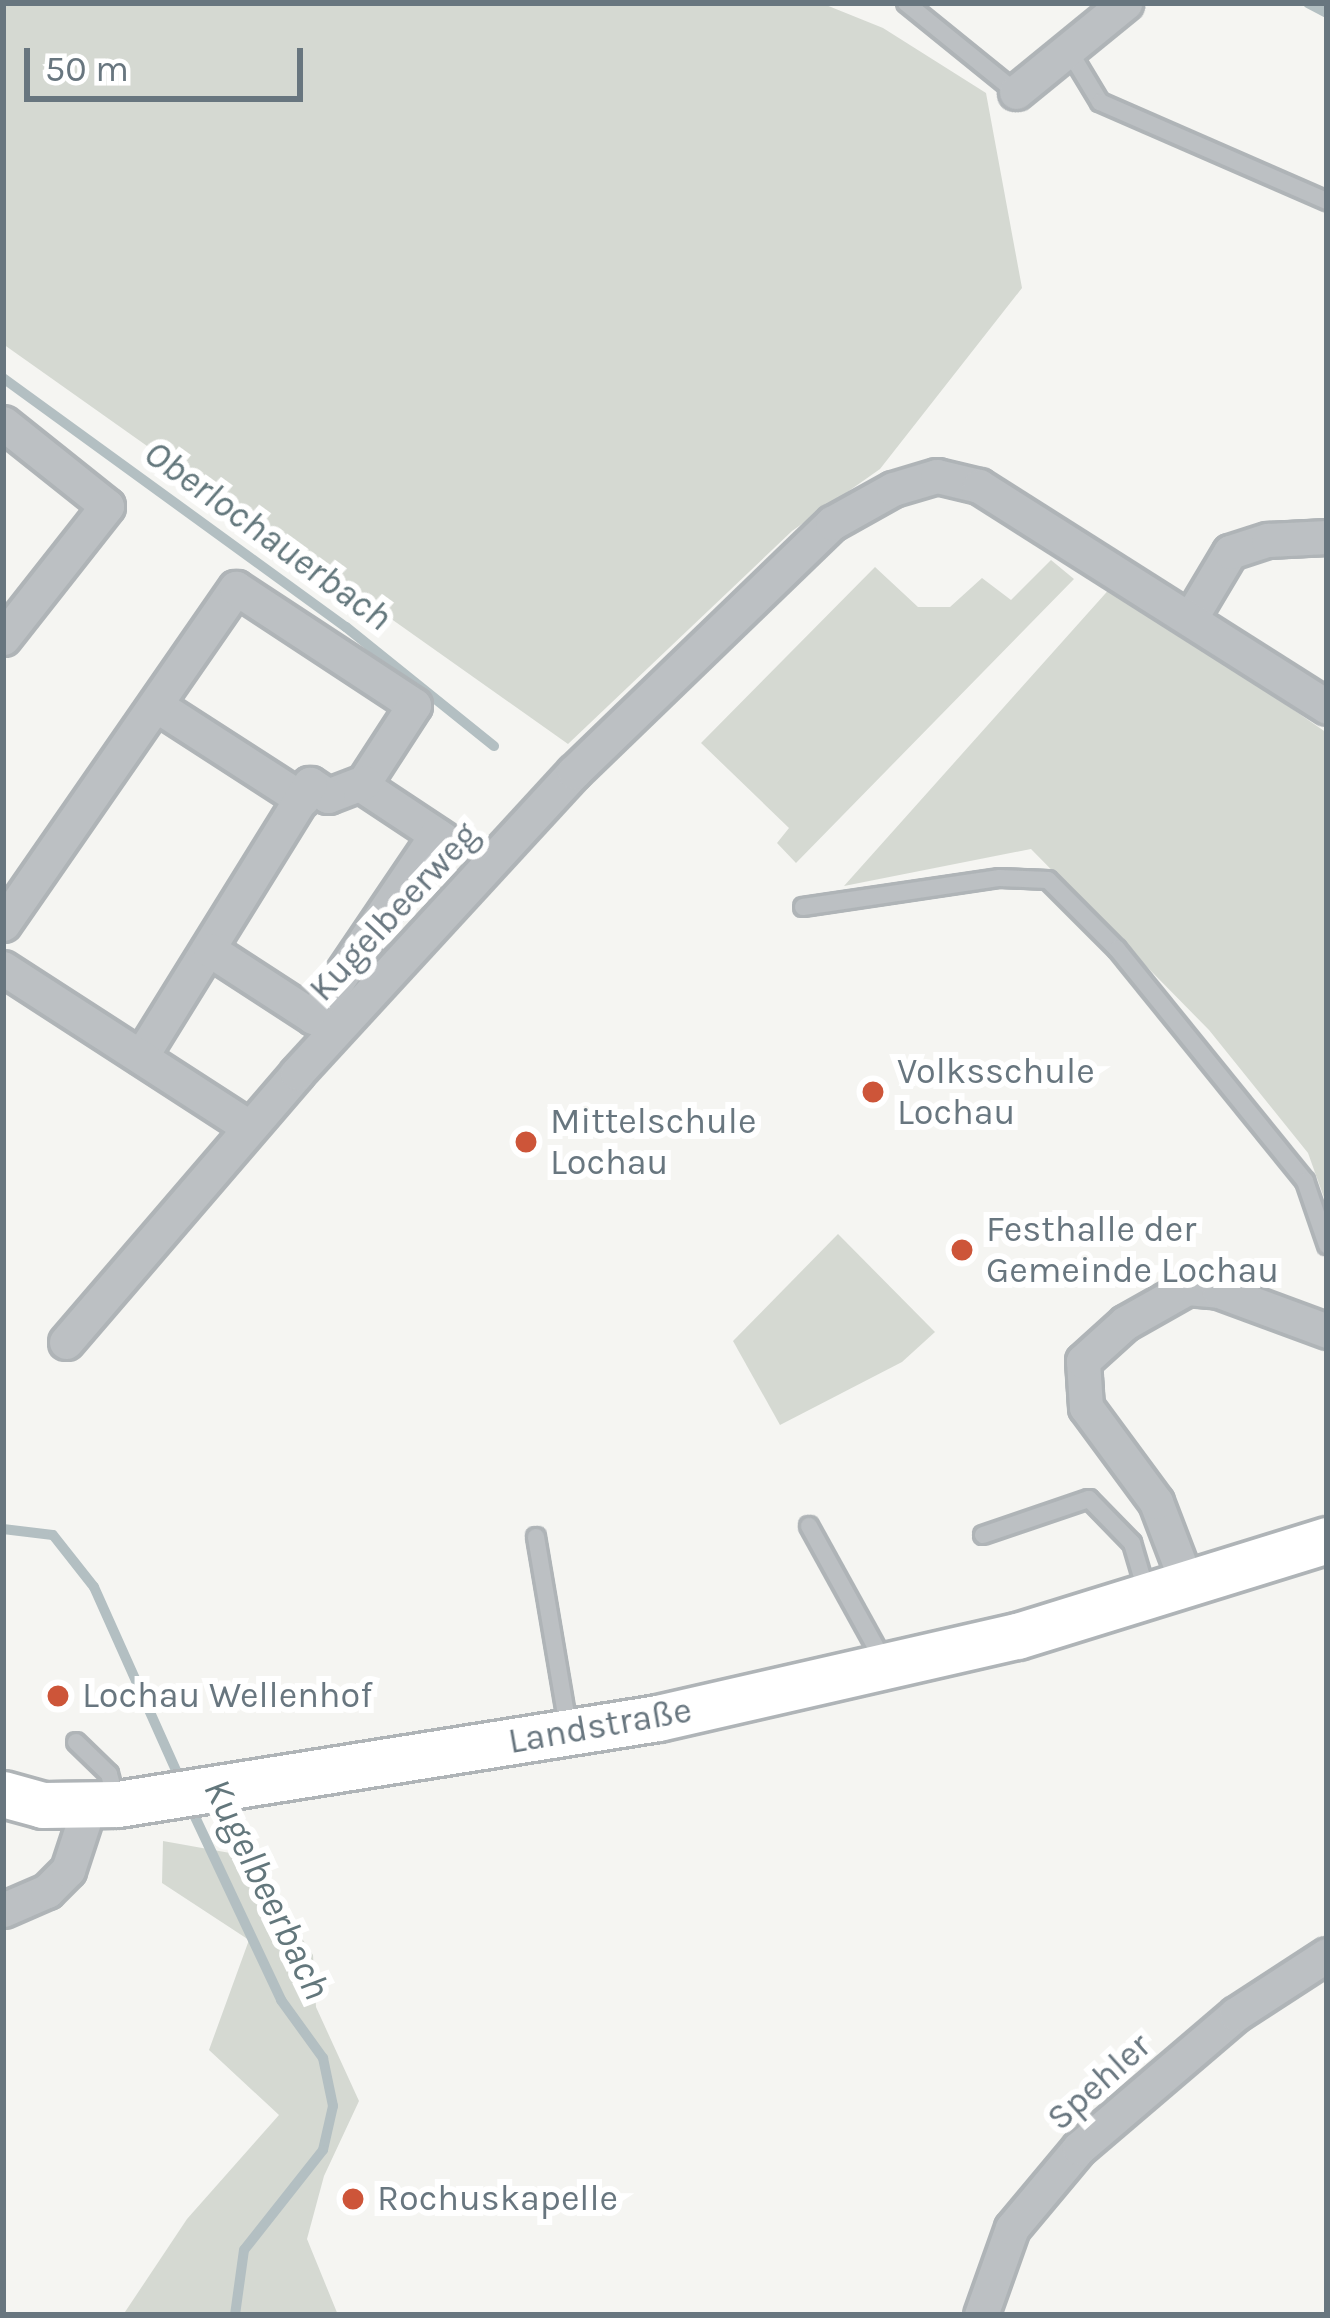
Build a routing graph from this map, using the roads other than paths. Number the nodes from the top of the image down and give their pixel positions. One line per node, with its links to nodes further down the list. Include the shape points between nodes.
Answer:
1 (906, 3): 4 (lane)
2 (1125, 3): 3 (street)
3 (1068, 49): 4 (street); 5 (lane, via 1100,102)
4 (1016, 92)
5 (1327, 201)
6 (3, 423): 9 (street, via 107,506)
7 (1327, 537): 8 (street, via 1268,540 1230,552)
8 (1190, 619): 11 (street, Kugelbeerweg); 15 (street, Kugelbeerweg, via 980,486 937,476 893,489 832,523 798,554)
9 (5, 632)
10 (156, 705): 12 (street, via 236,588 414,705); 13 (street); 17 (street)
11 (1327, 707)
12 (360, 784): 13 (street, via 328,796 310,784); 14 (street)
13 (302, 799): 18 (street)
14 (444, 840): 15 (street); 18 (street, via 313,1017)
15 (488, 868): 21 (street, Kugelbeerweg)
16 (803, 907): 22 (lane, via 1000,878 1048,880 1117,949 1305,1181)
17 (3, 924)
18 (210, 950): 20 (street)
19 (3, 968): 20 (street)
20 (141, 1057): 21 (street)
21 (249, 1127): 24 (street, Kugelbeerweg)
22 (1327, 1244)
23 (1327, 1331): 29 (street, via 1219,1291 1186,1288 1125,1323 1083,1361 1078,1380 1087,1407 1156,1502)
24 (66, 1342)
25 (809, 1526): 30 (lane)
26 (983, 1535): 29 (lane, via 1088,1498)
27 (536, 1537): 31 (lane)
28 (1327, 1540): 29 (main road, Landstraße)
29 (1168, 1592): 30 (main road, Landstraße)
30 (887, 1668): 31 (main road, Landstraße)
31 (569, 1732): 34 (main road, Landstraße)
32 (76, 1742): 34 (lane, via 109,1774)
33 (3, 1794): 34 (main road, Landstraße)
34 (103, 1805): 35 (street, via 68,1870 47,1891)
35 (3, 1910)
36 (1327, 1955): 37 (street, Spehler, via 1236,2014 1079,2148 1012,2228)
37 (981, 2315)

